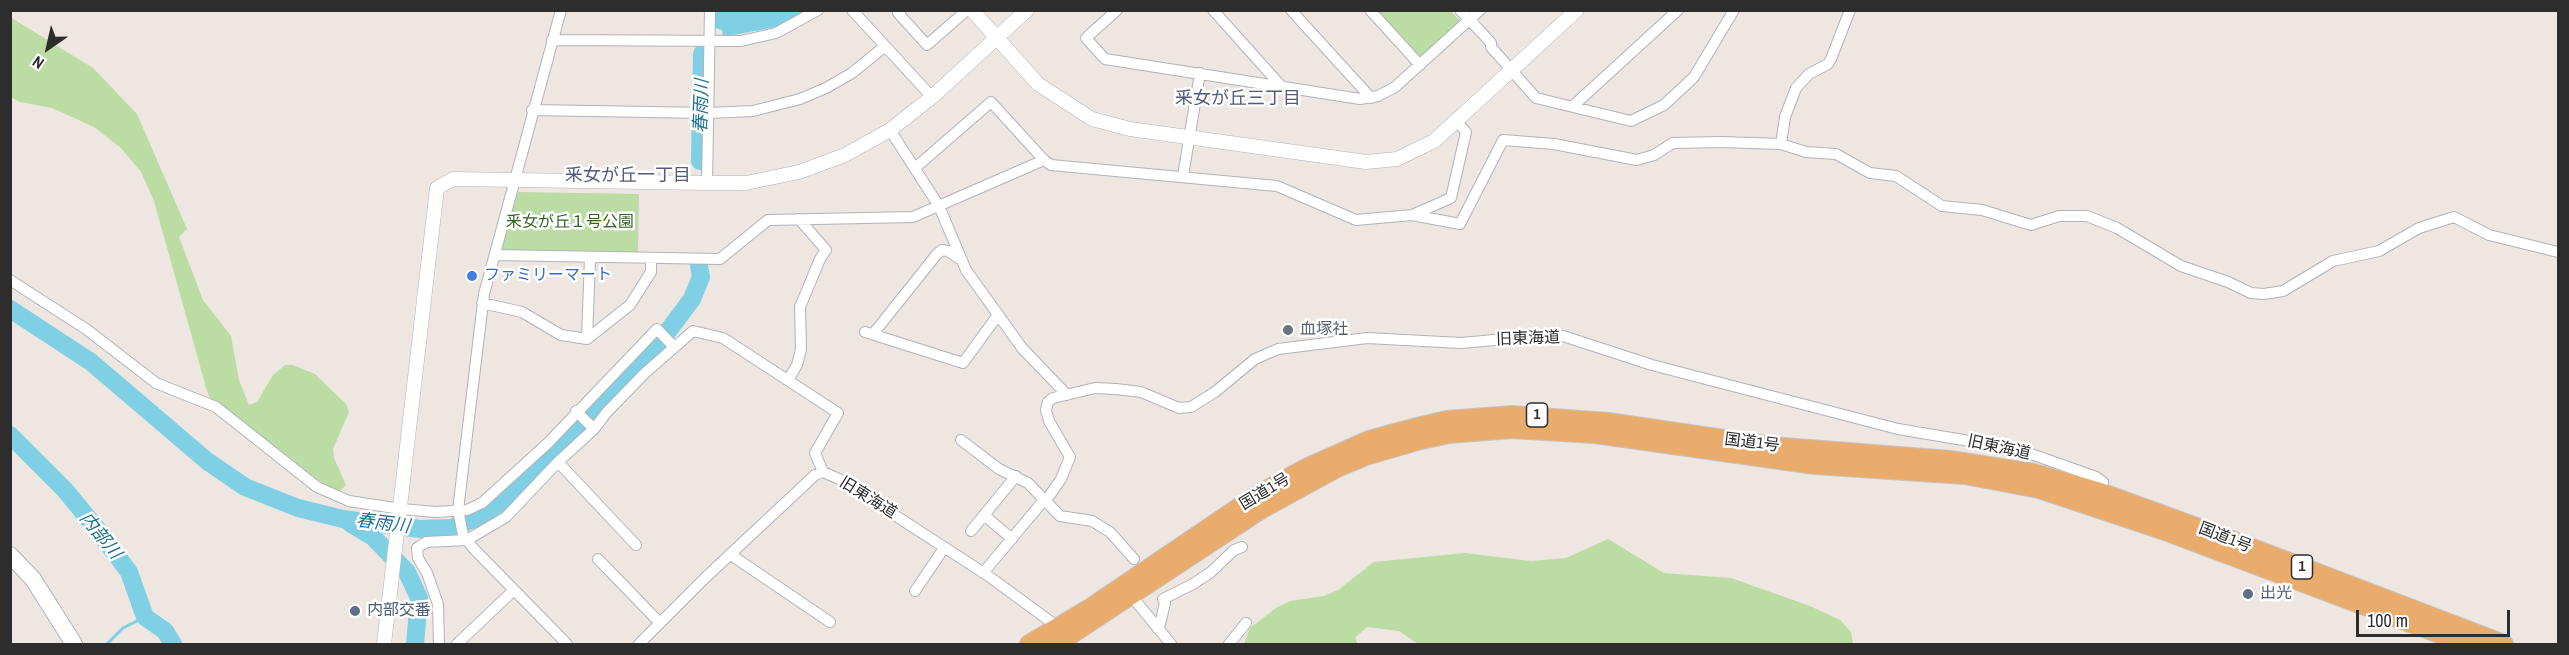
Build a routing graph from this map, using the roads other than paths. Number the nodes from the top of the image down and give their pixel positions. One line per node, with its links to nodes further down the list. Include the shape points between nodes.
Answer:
1 (561, 10): 21 (street)
2 (710, 10): 22 (street)
3 (818, 10): 22 (street, via 776,33 741,41)
4 (852, 10): 23 (street)
5 (901, 10): 6 (street, via 898,13 927,45)
6 (967, 10)
7 (972, 10): 20 (street)
8 (1027, 10): 20 (street)
9 (1117, 10): 26 (street, via 1086,39 1105,59)
10 (1213, 10): 27 (street)
11 (1291, 10): 29 (street)
12 (1370, 10): 24 (street)
13 (1460, 10): 19 (street)
14 (1480, 10): 19 (street)
15 (1577, 10): 25 (street)
16 (1678, 10): 30 (street)
17 (1734, 10): 30 (street, via 1694,77 1664,105 1631,121)
18 (1851, 10): 36 (street, via 1828,64 1809,74 1796,88 1785,117)
19 (1469, 21): 24 (street); 25 (street)
20 (997, 38): 28 (street); 35 (street, via 1038,84 1092,119)
21 (552, 40): 22 (street); 31 (street)
22 (710, 42): 32 (street)
23 (884, 46): 28 (street); 32 (street, via 852,73 807,97 753,111)
24 (1420, 65): 29 (street, via 1395,87)
25 (1513, 69): 30 (street, via 1536,98); 33 (street)
26 (1200, 73): 27 (street); 35 (street)
27 (1282, 87): 29 (street)
28 (932, 97): 34 (street)
29 (1371, 98)
30 (1573, 106)
31 (532, 110): 32 (street); 40 (street)
32 (703, 113): 41 (street)
33 (1456, 121): 35 (street, via 1434,141 1410,155 1366,162); 43 (street, via 1466,132 1450,198)
34 (890, 130): 38 (street); 41 (street, via 845,155 800,172 746,183)
35 (1189, 138): 39 (street)
36 (1781, 144): 43 (street, via 1673,143 1637,160 1560,145 1503,140 1460,224); 45 (street, via 1806,152 1844,156 1870,173 1896,176 1932,202 1951,208 1982,210 2031,225 2070,215 2099,220 2181,266 2265,294 2283,291 2333,261 2379,251 2419,228 2454,217 2489,235)
37 (1044, 160): 38 (street, via 991,102); 39 (street, via 1051,165); 42 (street)
38 (915, 168): 42 (street)
39 (1183, 176): 43 (street, via 1277,186 1356,220)
40 (514, 179): 41 (street); 46 (street); 65 (street, via 453,179 437,188)
41 (707, 183)
42 (939, 206): 44 (street, via 913,217); 49 (street)
43 (1412, 215)
44 (799, 219): 48 (street, via 768,220 720,259); 55 (street, via 826,250 800,307 801,349)
45 (2559, 252)
46 (495, 255): 47 (street); 51 (street)
47 (590, 258): 48 (street); 53 (street)
48 (651, 258): 53 (street, via 651,272 630,305)
49 (960, 259): 52 (street); 52 (street, via 948,251 937,254 869,333 963,363)
50 (10, 280): 65 (street, via 86,329 156,383 216,407 317,488 349,501)
51 (482, 303): 53 (street, via 522,312 561,335); 66 (street)
52 (998, 315): 56 (street, via 1022,348)
53 (587, 339)
54 (673, 345): 55 (street, via 690,332 723,338); 57 (street, via 657,329); 58 (street)
55 (788, 380): 61 (street, via 838,412 814,453)
56 (1067, 395): 63 (street, 旧東海道, via 1095,388 1116,389 1141,392 1179,408 1191,407 1255,359 1278,349 1367,338 1461,343 1563,336 1652,364 1898,429 2017,449 2096,477 2103,482); 64 (street, 旧東海道, via 1053,398 1046,410 1051,427 1070,457 1061,479)
57 (577, 413): 58 (street); 66 (street, via 505,485 482,503)
58 (592, 428): 60 (street)
59 (961, 440): 62 (street, via 999,469)
60 (558, 462): 69 (street, via 506,516); 71 (street)
61 (822, 472): 73 (street, 旧東海道, via 839,479); 75 (street, 旧東海道)
62 (1016, 476): 64 (street); 67 (street)
63 (2098, 499): 81 (highway, 国道1号 / 1, via 2034,473 1980,463 1780,447 1572,418 1482,417 1421,426 1336,453 1257,495); 87 (highway, 国道1号 / 1)
64 (1044, 501): 70 (street, 旧東海道); 77 (street, via 1060,516 1096,523 1114,535)
65 (401, 513): 66 (street); 90 (street)
66 (459, 513): 69 (street)
67 (984, 515): 68 (street); 70 (street)
68 (971, 531)
69 (465, 538): 79 (street); 91 (street, via 426,542 417,548 438,604)
70 (1012, 539): 78 (street, 旧東海道)
71 (636, 545)
72 (1242, 547): 85 (street, via 1193,584 1160,595 1165,603)
73 (944, 549): 78 (street, 旧東海道); 80 (street)
74 (10, 555): 89 (main road, via 33,579)
75 (731, 555): 82 (street); 84 (street, 旧東海道)
76 (598, 559): 84 (street)
77 (1134, 559)
78 (983, 573): 86 (street)
79 (514, 590): 92 (street); 93 (street)
80 (915, 591)
81 (1128, 591): 85 (street); 86 (highway, 国道1号 / 1)
82 (830, 622)
83 (1246, 622): 96 (street)
84 (660, 623): 94 (street, 旧東海道)
85 (1157, 628): 88 (street)
86 (1057, 636): 95 (highway, 国道1号 / 1)
87 (2473, 641): 97 (highway, 国道1号 / 1)
88 (1168, 644)
89 (74, 645)
90 (384, 645)
91 (439, 645)
92 (457, 645)
93 (567, 645)
94 (639, 645)
95 (1029, 645)
96 (1229, 645)
97 (2504, 645)

